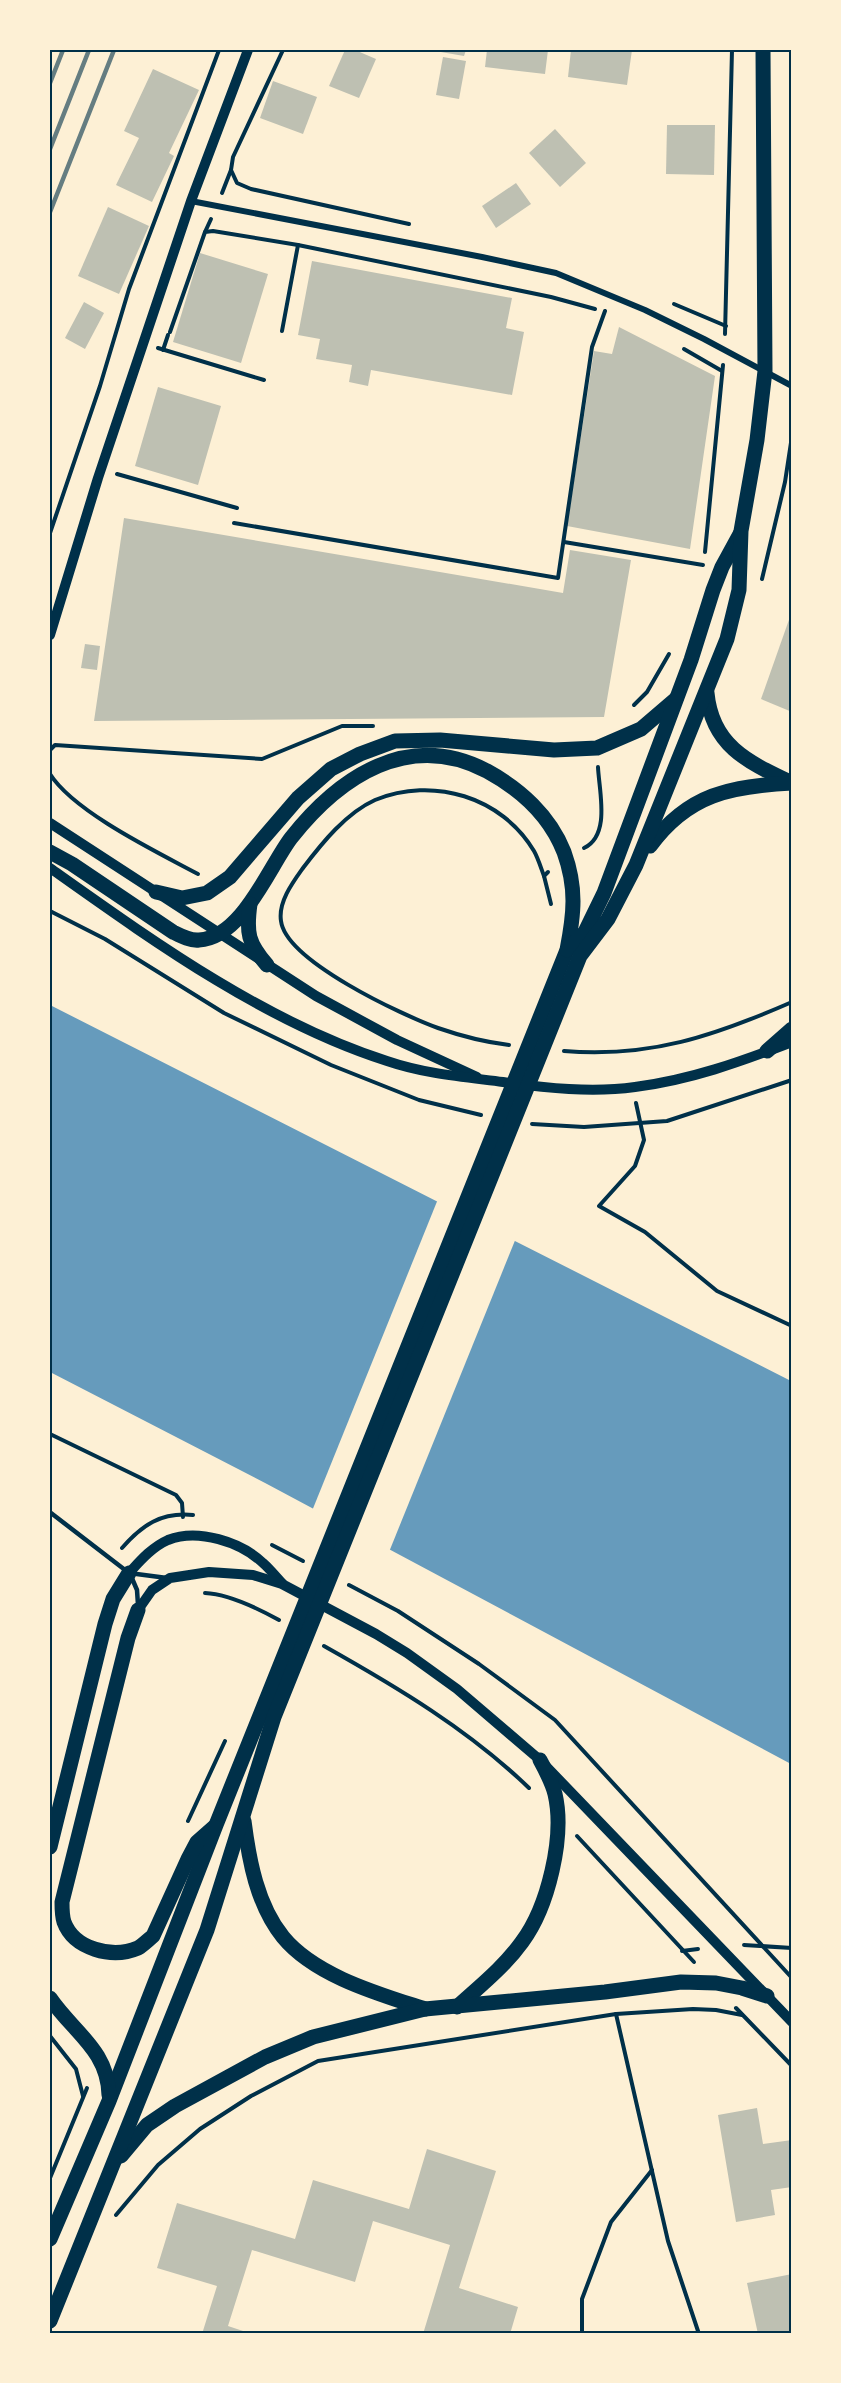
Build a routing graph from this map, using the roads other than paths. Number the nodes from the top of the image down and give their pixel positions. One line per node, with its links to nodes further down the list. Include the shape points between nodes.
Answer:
1 (248, 50): 3 (street)
2 (763, 50): 4 (main road)
3 (191, 201): 4 (street, via 556,273 645,310); 7 (street)
4 (765, 371): 5 (street); 6 (main road)
5 (792, 386)
6 (741, 531): 8 (main road, via 739,590 727,639); 9 (main road, via 713,590)
7 (50, 635)
8 (706, 692): 10 (main road, via 713,723 721,735 741,756); 13 (main road)
9 (676, 699): 15 (main road, via 641,729 597,748 564,750 440,740 395,741 331,769 298,798 230,877 213,889 200,896 182,898); 18 (main road, via 604,893)
10 (792, 783): 13 (main road, via 756,785 701,800 678,814 661,831)
11 (50, 823): 15 (street)
12 (50, 852): 17 (main road, via 173,932 201,940)
13 (636, 865): 18 (main road, via 608,919)
14 (50, 868): 23 (street, via 209,977 295,1022 386,1061 436,1074)
15 (156, 892): 17 (street)
16 (250, 904): 17 (main road); 18 (main road, via 289,841 325,801 366,771 392,759 442,756 498,777 531,804 551,827 566,858 574,892); 19 (main road, via 248,934)
17 (218, 933): 19 (street)
18 (574, 953): 29 (main road)
19 (267, 965): 23 (street, via 357,1020)
20 (792, 1029): 22 (main road)
21 (792, 1042): 22 (street)
22 (768, 1051): 23 (street, via 700,1075 633,1088 596,1090)
23 (483, 1080)
24 (50, 1513): 25 (lane)
25 (129, 1573): 26 (lane); 27 (street, via 168,1540 202,1536 243,1548); 28 (lane, via 137,1590); 33 (main road, via 113,1599 105,1624)
26 (170, 1578): 27 (street, via 209,1572 242,1574); 28 (street, via 152,1590)
27 (282, 1584): 30 (street, via 407,1653 457,1689)
28 (138, 1610): 32 (main road, via 62,1902 63,1920 70,1934 85,1946 101,1950 115,1952 140,1947 158,1927 197,1842)
29 (268, 1715): 31 (main road); 32 (main road)
30 (540, 1760): 34 (street); 36 (main road, via 555,1795 557,1815 550,1880 523,1940 504,1964)
31 (243, 1814): 37 (main road, via 258,1886 267,1911 284,1938 337,1976); 40 (main road, via 207,1929)
32 (216, 1825): 39 (main road)
33 (50, 1847)
34 (767, 1996): 36 (main road, via 716,1983 681,1982); 38 (street)
35 (50, 1998): 39 (main road, via 101,2060 108,2078)
36 (457, 2007): 37 (main road)
37 (425, 2009): 40 (main road, via 313,2037 265,2057 147,2125)
38 (792, 2022)
39 (109, 2101): 41 (main road)
40 (109, 2173): 42 (main road)
41 (50, 2239)
42 (50, 2321)

